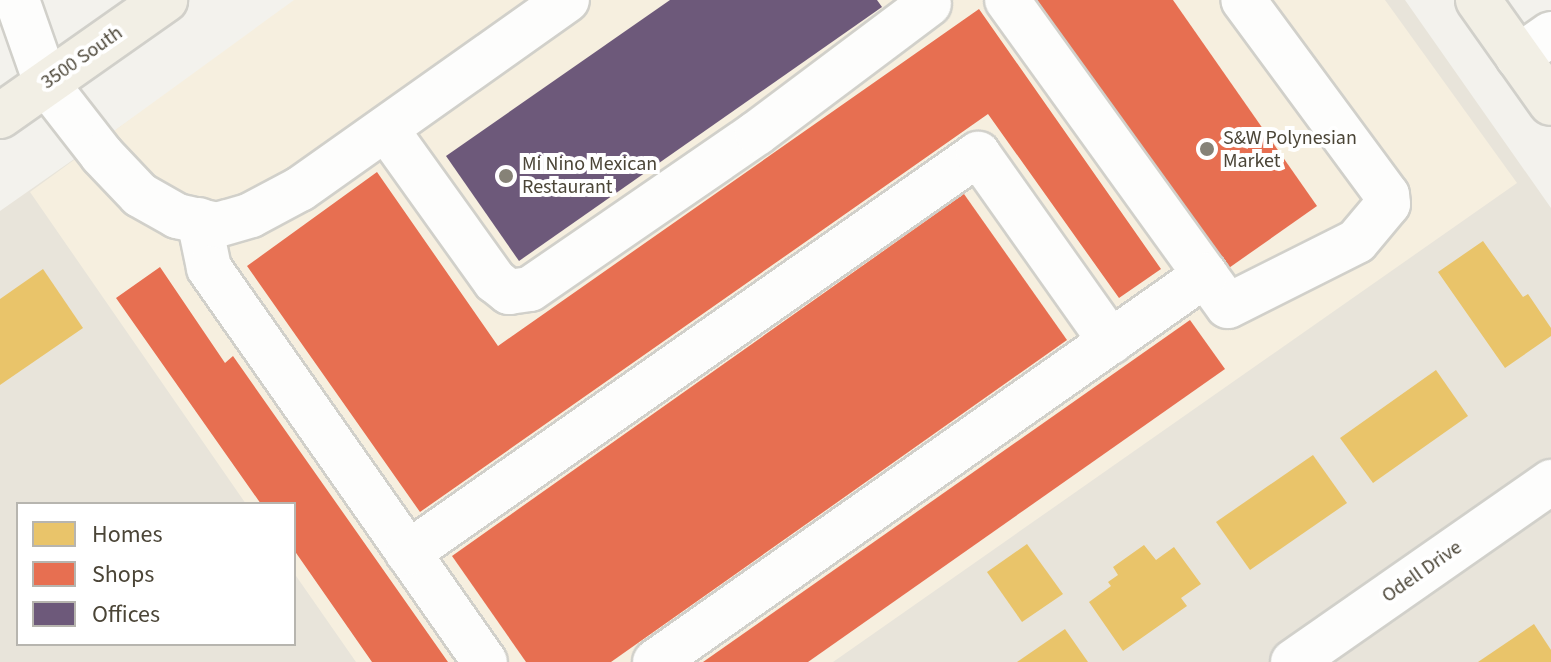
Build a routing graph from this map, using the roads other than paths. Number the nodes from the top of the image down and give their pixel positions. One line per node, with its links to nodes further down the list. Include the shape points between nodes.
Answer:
1 (17, 0): 10 (street)
2 (165, 0): 10 (main road, 3500 South)
3 (567, 0): 13 (street)
4 (1007, 0): 15 (street)
5 (1243, 0): 15 (street, via 1387,195 1388,204 1357,241 1228,306)
6 (1478, 0): 8 (main road)
7 (930, 1): 13 (street, via 757,133 530,289 509,292 495,281)
8 (1535, 45): 11 (main road)
9 (0, 54): 10 (street)
10 (46, 83): 12 (main road, 3500 South); 14 (street, via 140,195 177,216)
11 (1551, 103)
12 (0, 116)
13 (386, 129): 14 (street, via 300,189 251,215 217,225)
14 (199, 220): 18 (street, via 209,268)
15 (1205, 275): 16 (street)
16 (1111, 342): 18 (street, via 978,154); 20 (street)
17 (1551, 482): 21 (street, Odell Drive)
18 (408, 553): 19 (street)
19 (485, 662)
20 (655, 662)
21 (1293, 662)

